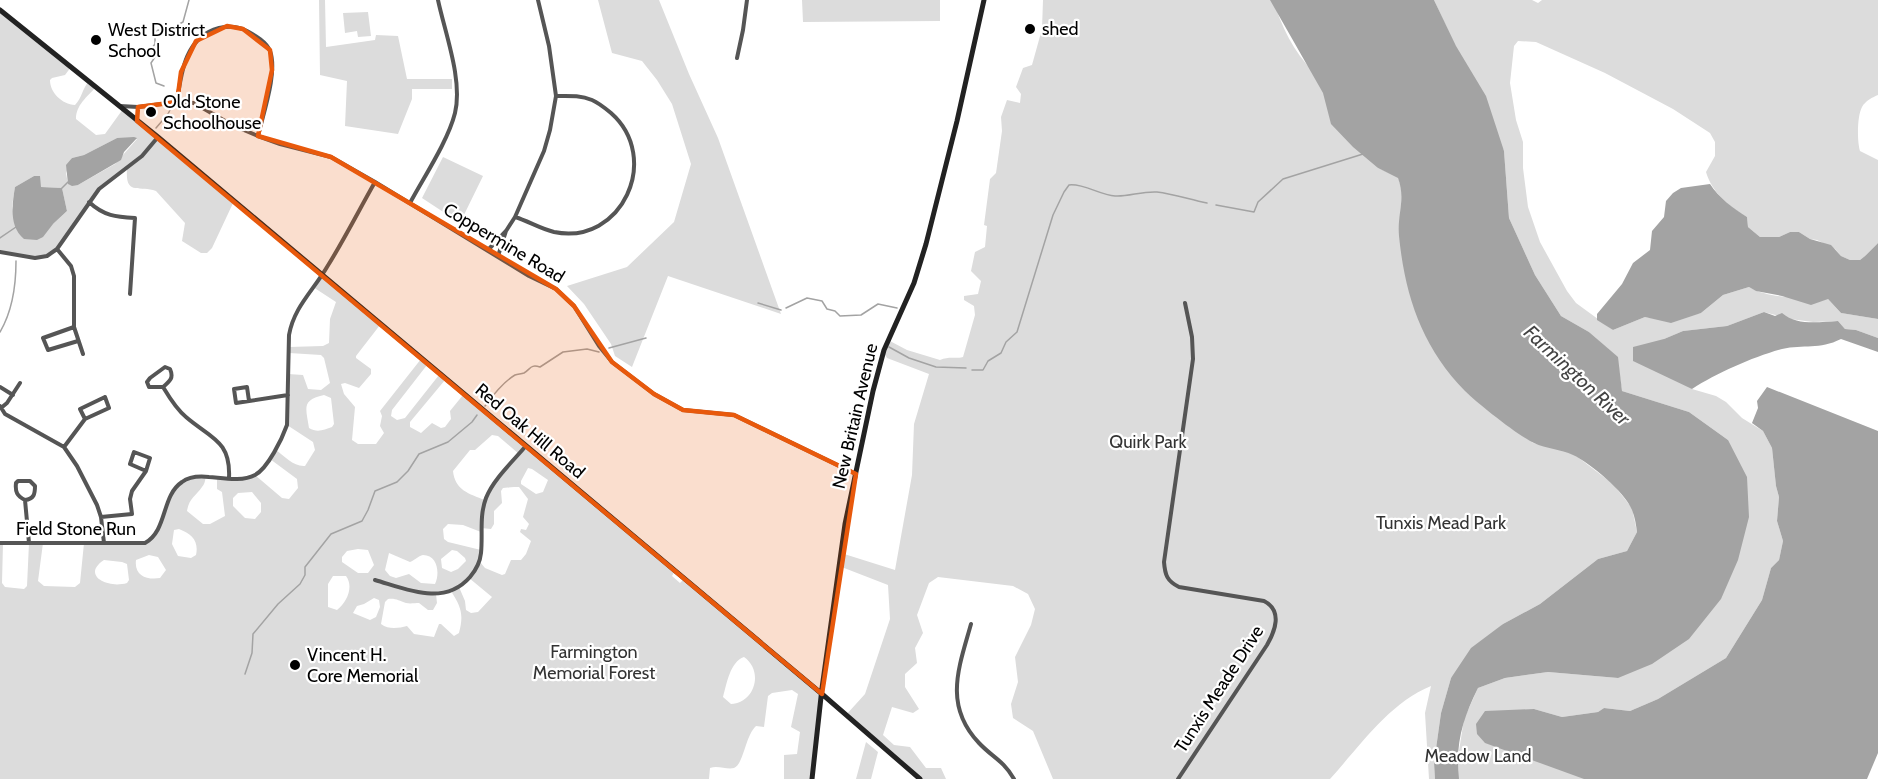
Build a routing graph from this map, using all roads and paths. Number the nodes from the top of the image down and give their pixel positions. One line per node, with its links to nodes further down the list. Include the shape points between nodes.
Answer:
1 (438, 0): 16 (street, via 455,75 456,112)
2 (538, 0): 7 (street)
3 (747, 0): 6 (street)
4 (984, 0): 40 (street, New Britain Avenue, via 926,244 914,283 884,350)
5 (0, 10): 9 (street)
6 (737, 58)
7 (556, 96): 17 (street, via 544,151); 17 (street, via 593,100 618,119 634,152 631,189 614,214 587,230 554,232)
8 (177, 102): 10 (street, Coppermine Road); 12 (street, Coppermine Road, via 194,103); 12 (street, via 181,72 196,41 211,30 227,26 243,29 270,50 273,70)
9 (119, 106): 10 (street, Coppermine Road); 11 (street, Red Oak Hill Road)
10 (138, 107): 11 (street)
11 (137, 121): 13 (street, Red Oak Hill Road)
12 (258, 136): 14 (street, Coppermine Road, via 331,157)
13 (158, 138): 15 (street); 23 (street, Red Oak Hill Road)
14 (375, 182): 16 (street, Coppermine Road); 23 (street, Field Stone Run)
15 (90, 202): 19 (street); 24 (street, via 104,214 135,218)
16 (410, 203): 20 (street, Coppermine Road)
17 (515, 217): 18 (street)
18 (506, 231): 20 (street); 22 (street)
19 (57, 249): 21 (street, via 35,258); 26 (street, via 74,276)
20 (488, 250): 22 (street, Coppermine Road)
21 (0, 252)
22 (498, 256): 40 (street, Coppermine Road, via 556,289 574,306 612,362 654,394 683,410 734,415)
23 (322, 276): 33 (street, Field Stone Run, via 291,322); 38 (street, Red Oak Hill Road)
24 (130, 294)
25 (1185, 303): 53 (street, Tunxis Meade Drive, via 1193,359 1170,521 1166,578 1179,587 1264,601 1274,610 1276,620 1267,645)
26 (74, 327): 27 (street); 27 (street, via 43,338 48,350)
27 (78, 341): 28 (street)
28 (83, 354)
29 (20, 383): 32 (street)
30 (0, 387): 32 (street)
31 (163, 387): 31 (street, via 172,375 165,367 147,382 149,387); 41 (street, via 183,415 222,445 230,464)
32 (13, 394): 35 (street)
33 (288, 395): 34 (street); 41 (street, Field Stone Run, via 283,436 265,466 255,475)
34 (249, 401): 34 (street, via 236,403 234,389 247,387)
35 (0, 408): 37 (street)
36 (86, 419): 36 (street, via 109,408 105,397 80,409); 37 (street)
37 (64, 447): 43 (street)
38 (525, 447): 47 (street, via 487,496 481,524 480,562 465,583 430,594); 49 (street, Red Oak Hill Road)
39 (146, 471): 39 (street, via 150,458 134,452 130,464); 43 (street, via 132,491 132,514)
40 (856, 474): 49 (street, New Britain Avenue, via 845,524)
41 (229, 478): 46 (street, Field Stone Run, via 190,477 180,483 172,493 158,531 145,543)
42 (25, 500): 42 (street, via 15,490 18,481 30,481 35,486 32,498); 45 (street)
43 (101, 517): 46 (street)
44 (0, 543): 45 (street, Field Stone Run)
45 (29, 543): 46 (street, Field Stone Run)
46 (104, 543)
47 (375, 580)
48 (971, 624): 52 (street, via 959,667 958,709 979,743 999,758)
49 (822, 694): 50 (street, Red Oak Hill Road); 51 (street, New Britain Avenue)
50 (917, 778)
51 (812, 779)
52 (1014, 779)
53 (1178, 779)

